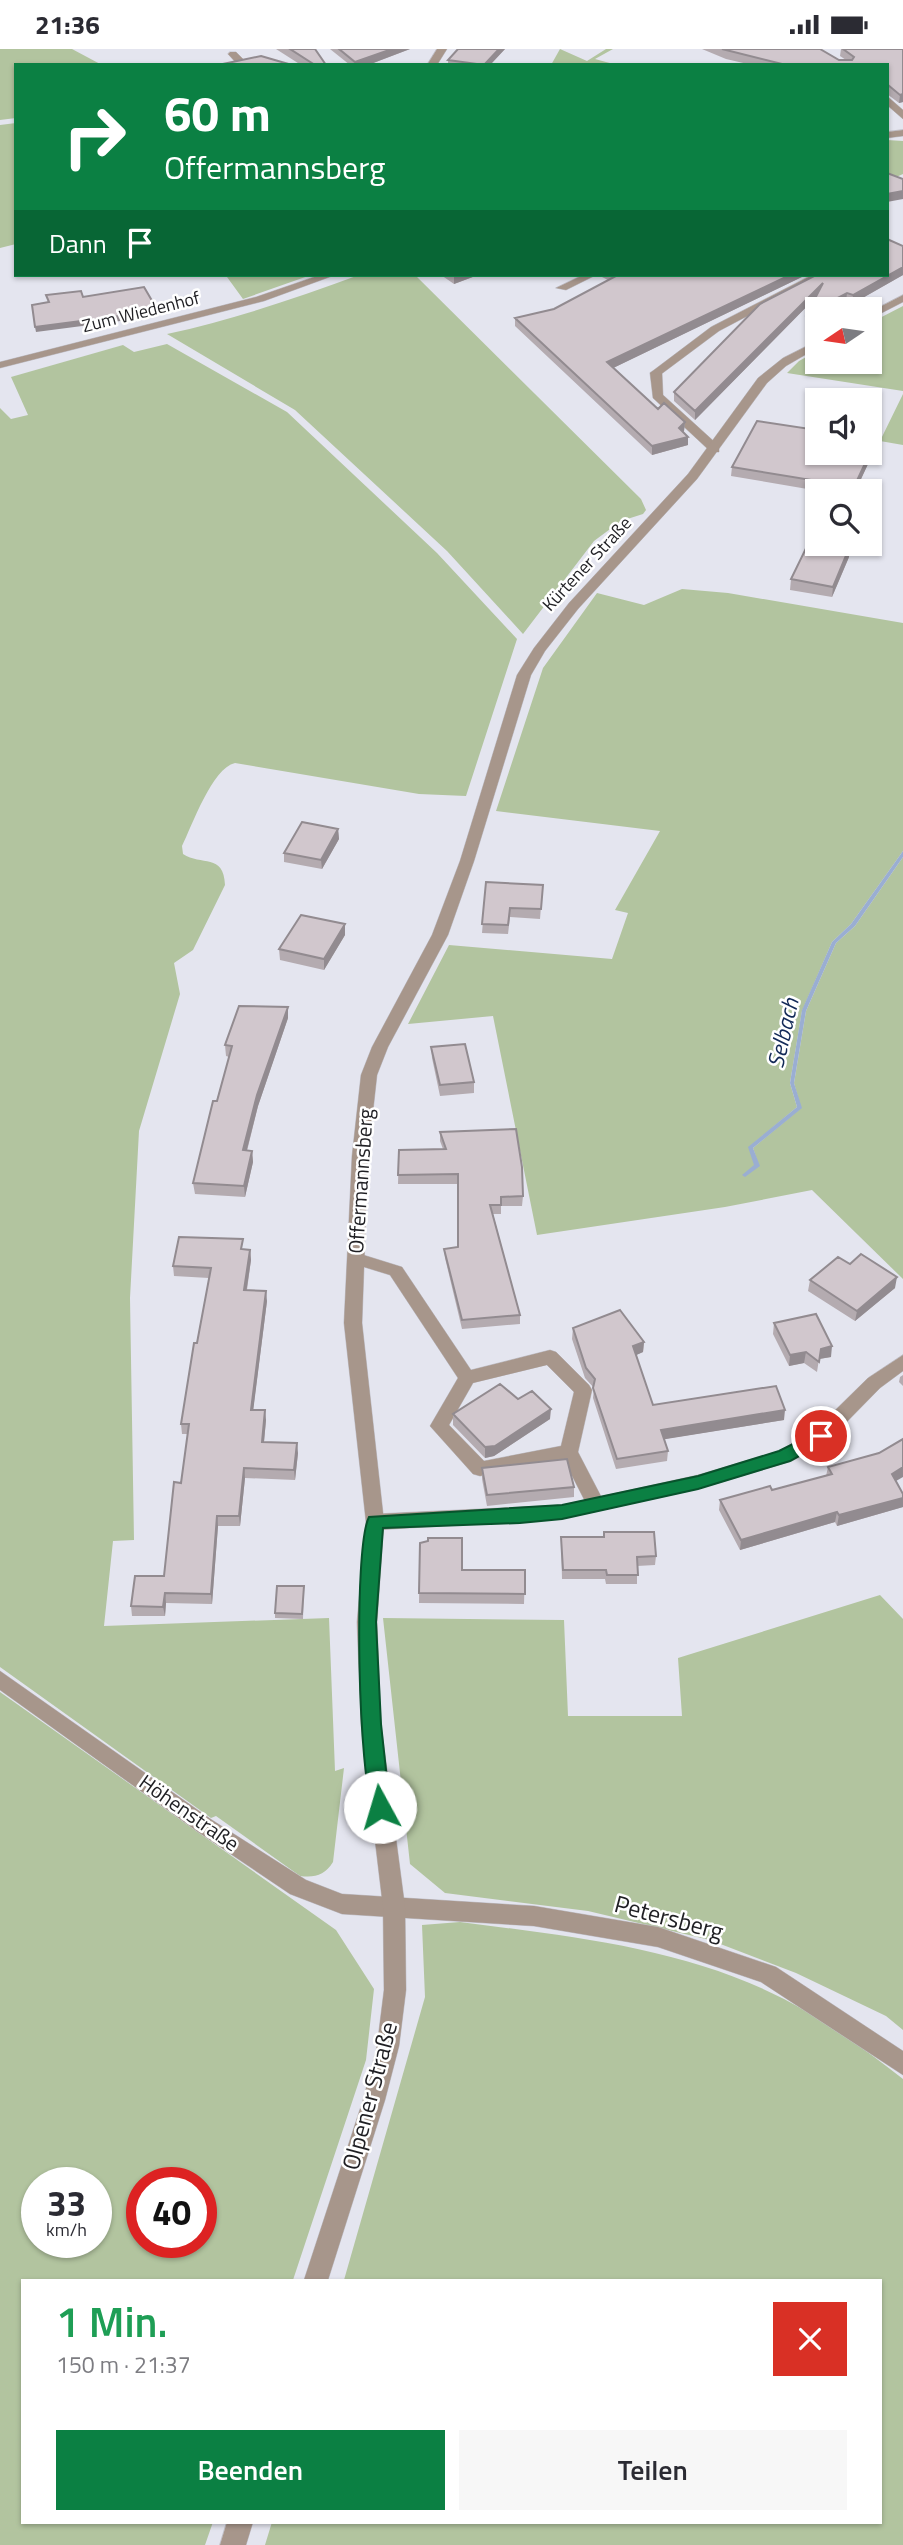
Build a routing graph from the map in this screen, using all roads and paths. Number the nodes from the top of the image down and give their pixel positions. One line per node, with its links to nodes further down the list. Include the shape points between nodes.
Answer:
1 (233, 54): 2 (street)
2 (242, 63)
3 (889, 101): 4 (street)
4 (903, 116)
5 (324, 277): 12 (street, Zum Wiedenhof, via 260,299)
6 (587, 277): 8 (street)
7 (816, 277): 13 (street, via 715,330 656,373 657,396)
8 (562, 288)
9 (903, 297): 10 (street)
10 (882, 309)
11 (805, 351): 13 (street, Kürtener Straße, via 772,371)
12 (0, 365)
13 (715, 449): 14 (street, Kürtener Straße, via 579,597 536,654 524,675)
14 (467, 861): 15 (street, Offermannsberg, via 431,954 369,1075)
15 (356, 1259): 17 (street, via 396,1271); 20 (street, Offermannsberg, via 353,1323)
16 (903, 1362): 19 (street, via 874,1383 821,1436 785,1456 698,1482)
17 (467, 1378): 18 (street, via 550,1357 583,1389); 18 (street, via 439,1426 480,1469)
18 (569, 1452): 19 (street)
19 (596, 1504): 20 (street, via 520,1516)
20 (375, 1522): 22 (street, Offermannsberg, via 367,1622 371,1711)
21 (0, 1679): 22 (street, Höhenstraße, via 298,1888 342,1904)
22 (394, 1907): 23 (street, Petersberg, via 534,1916 658,1937 768,1974); 24 (street, Olpener Straße, via 395,1990 388,2046)
23 (903, 2064)
24 (316, 2279)
25 (239, 2524): 26 (street)
26 (233, 2545)

